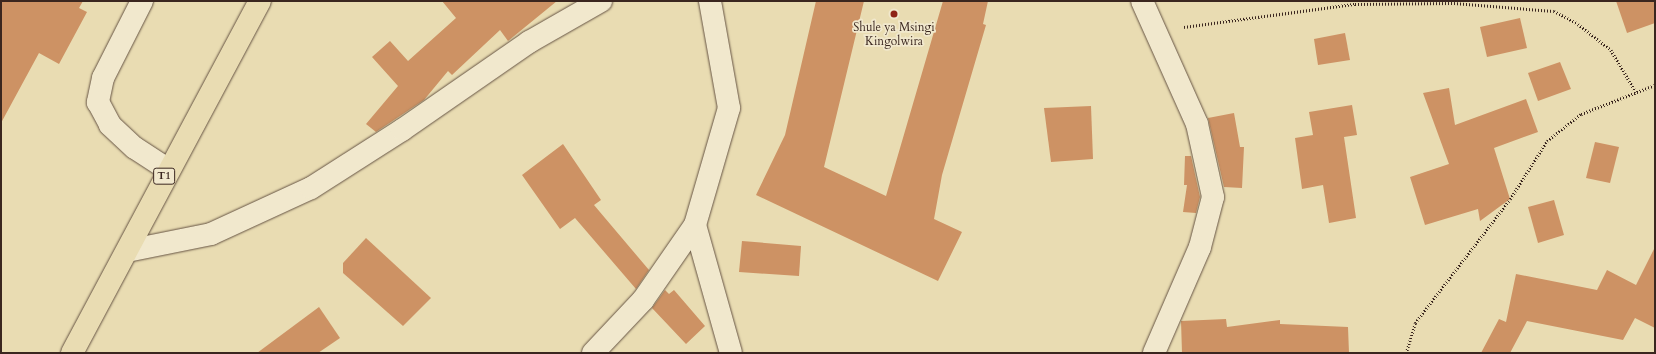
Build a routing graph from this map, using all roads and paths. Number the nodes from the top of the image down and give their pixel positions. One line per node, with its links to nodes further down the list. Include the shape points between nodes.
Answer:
1 (142, 1): 10 (street, via 103,78 98,102 110,125 135,148)
2 (260, 1): 10 (highway, T1)
3 (601, 1): 12 (street, via 529,42 402,130 305,191 211,234)
4 (710, 1): 11 (street, via 728,108)
5 (1142, 1): 16 (street, via 1197,124 1213,197 1200,247)
6 (1355, 3): 7 (path, via 1181,28); 9 (path, via 1454,3 1554,11 1578,24 1611,50)
7 (1176, 23)
8 (1655, 85): 9 (path)
9 (1636, 92): 17 (path, via 1581,114 1547,141 1510,199 1415,323)
10 (167, 169): 12 (highway, T1)
11 (695, 225): 14 (street, via 643,300); 15 (street)
12 (127, 251): 13 (highway, T1)
13 (72, 353)
14 (593, 353)
15 (731, 353)
16 (1154, 353)
17 (1406, 353)

